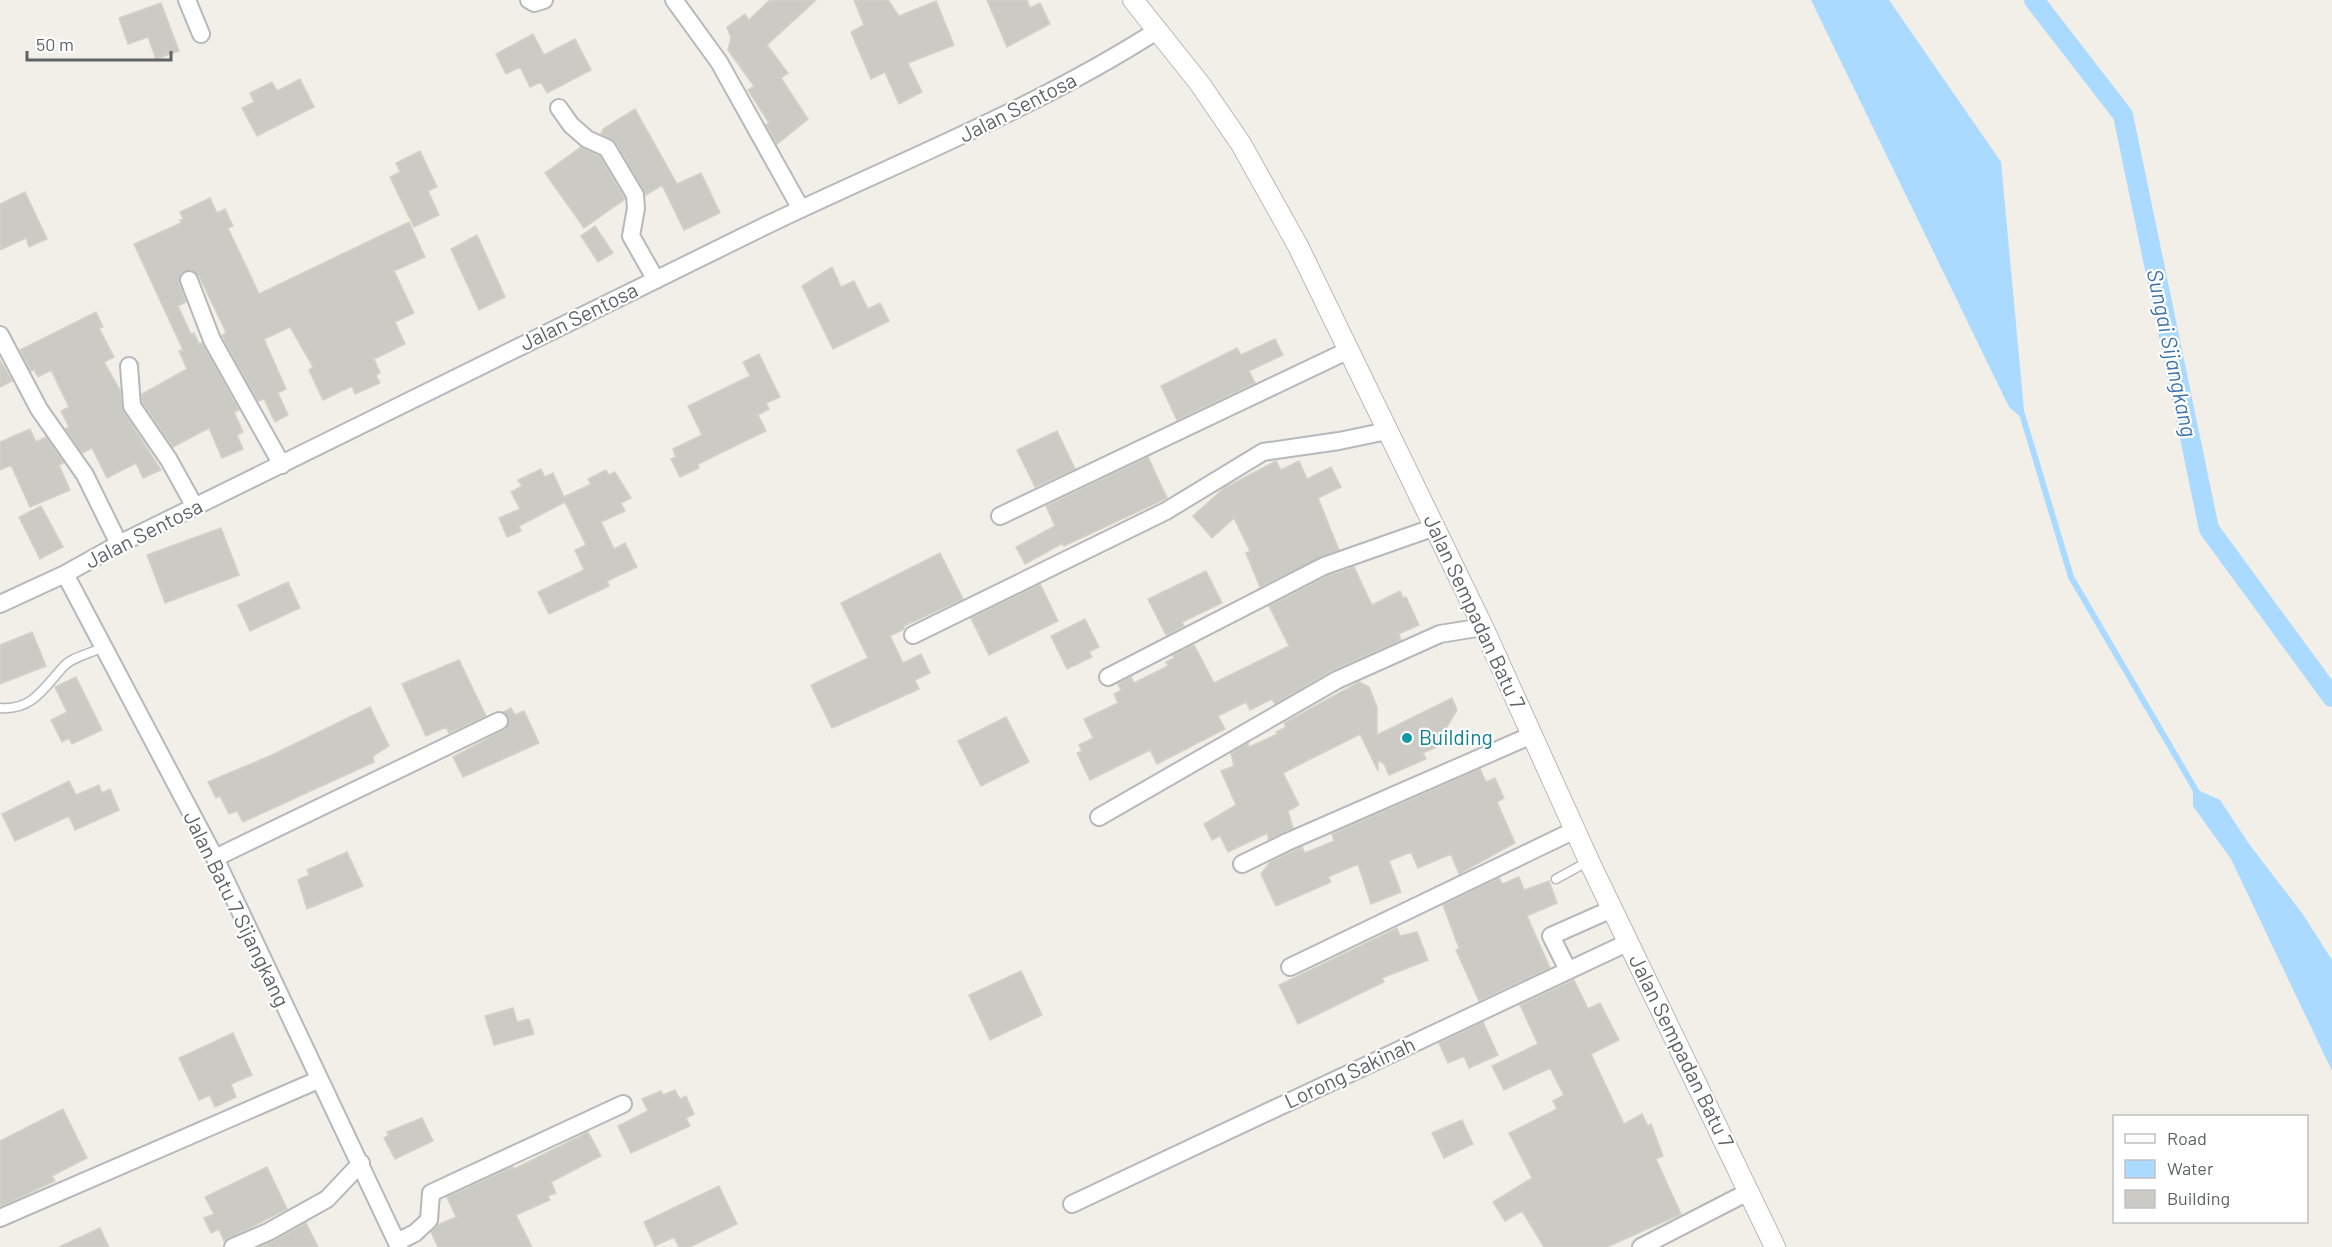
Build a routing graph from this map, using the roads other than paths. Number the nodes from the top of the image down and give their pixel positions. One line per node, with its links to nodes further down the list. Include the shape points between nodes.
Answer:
1 (188, 0): 7 (street)
2 (529, 0): 3 (street)
3 (544, 0)
4 (674, 0): 9 (street, via 719,62)
5 (1133, 0): 6 (street, Jalan Sempadan Batu 7)
6 (1158, 30): 9 (street, Jalan Sentosa, via 1108,62 942,147); 13 (street, Jalan Sempadan Batu 7, via 1241,144 1298,246)
7 (201, 34)
8 (559, 108): 11 (street, via 587,139 607,148 635,195 631,236)
9 (801, 209): 11 (street, Jalan Sentosa)
10 (189, 280): 16 (street, via 212,340)
11 (656, 280): 16 (street, Jalan Sentosa)
12 (0, 334): 20 (street, via 39,409 85,475)
13 (1349, 350): 15 (street, Jalan Sempadan Batu 7); 18 (street)
14 (129, 366): 17 (street, via 132,406)
15 (1387, 431): 19 (street, Jalan Sempadan Batu 7); 24 (street, via 1263,452 1166,511)
16 (282, 465): 17 (street, Jalan Sentosa)
17 (195, 507): 20 (street, Jalan Sentosa)
18 (1000, 516)
19 (1434, 527): 23 (street, Jalan Sempadan Batu 7); 26 (street, via 1324,566)
20 (119, 544): 21 (street, Jalan Sentosa)
21 (65, 574): 22 (street, Jalan Sentosa); 25 (street, Jalan Batu 7 Sijangkang)
22 (0, 604)
23 (1483, 627): 29 (street, Jalan Sempadan Batu 7); 30 (street, via 1440,634 1337,680)
24 (913, 635)
25 (103, 647): 27 (lane, via 66,664 41,695 24,705); 32 (street, Jalan Batu 7 Sijangkang)
26 (1108, 677)
27 (0, 708)
28 (499, 722): 32 (street)
29 (1532, 735): 31 (street, Jalan Sempadan Batu 7); 34 (street)
30 (1099, 817)
31 (1575, 830): 33 (street, Jalan Sempadan Batu 7); 38 (street)
32 (215, 858): 40 (street, Jalan Batu 7 Sijangkang)
33 (1589, 861): 35 (lane); 36 (street, Jalan Sempadan Batu 7)
34 (1242, 864)
35 (1556, 879)
36 (1612, 909): 37 (street, Jalan Sempadan Batu 7); 39 (street, via 1551,936)
37 (1629, 942): 39 (street, Lorong Sakinah); 43 (street, Jalan Sempadan Batu 7)
38 (1290, 967)
39 (1568, 970): 44 (street, Lorong Sakinah)
40 (318, 1080): 42 (street, Jalan Batu 7 Sijangkang); 45 (street)
41 (623, 1104): 46 (street, via 431,1193 429,1220)
42 (361, 1164): 46 (street, Jalan Batu 7 Sijangkang); 47 (street, via 327,1199)
43 (1748, 1192): 48 (street); 49 (street, Jalan Sempadan Batu 7)
44 (1072, 1204)
45 (0, 1218)
46 (398, 1244)
47 (233, 1247)
48 (1641, 1247)
49 (1775, 1247)

